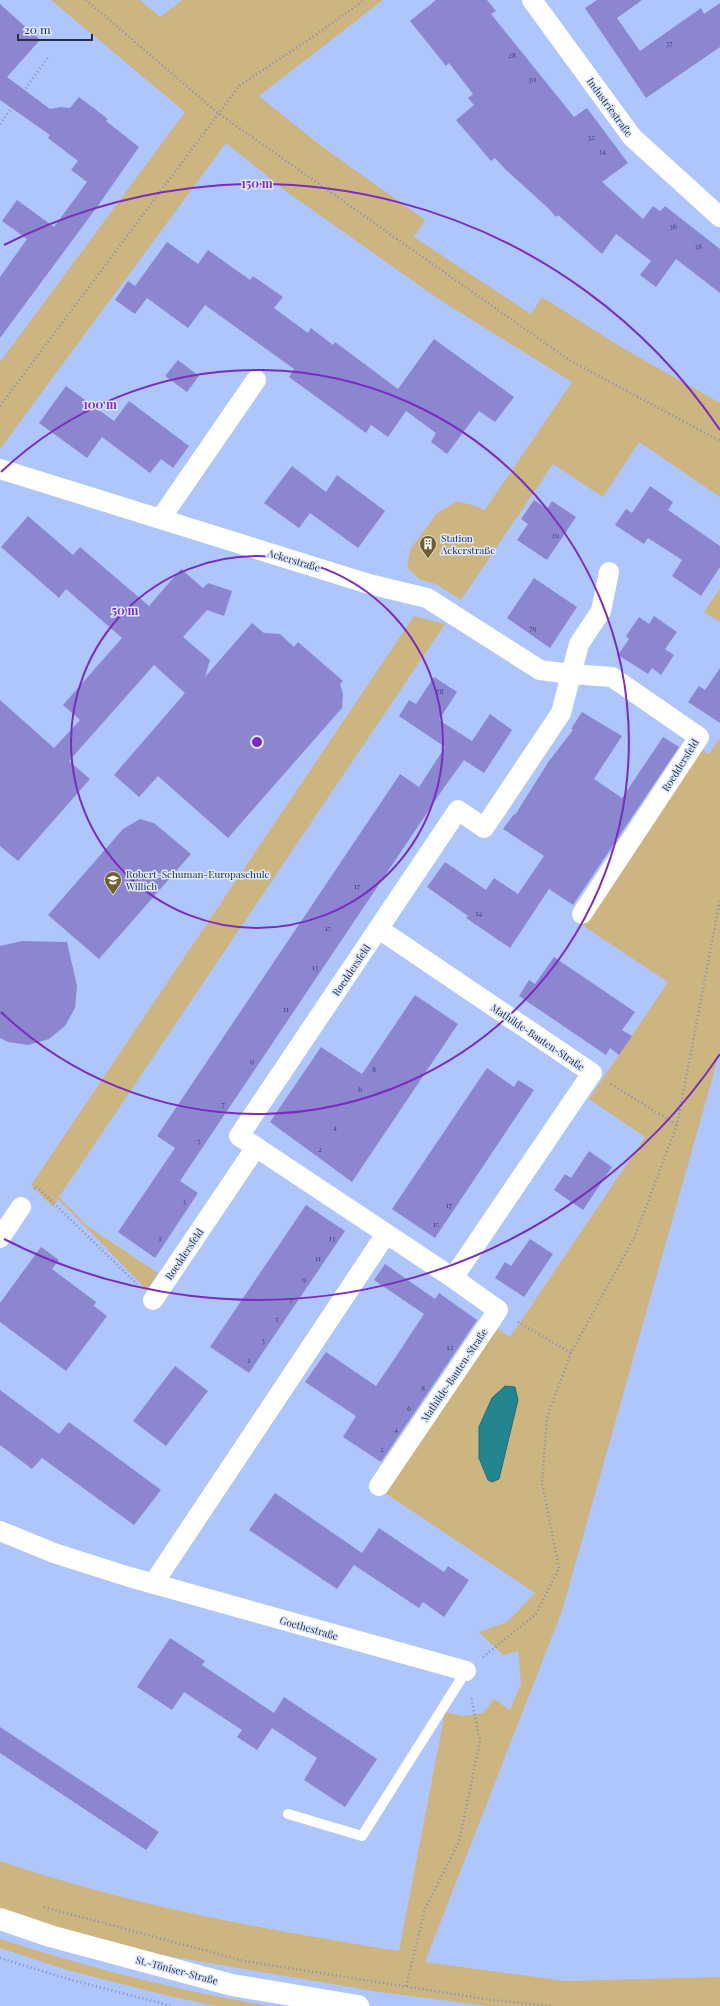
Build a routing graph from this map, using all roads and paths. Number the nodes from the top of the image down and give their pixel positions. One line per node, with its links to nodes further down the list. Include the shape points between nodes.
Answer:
1 (86, 0): 5 (path)
2 (364, 0): 5 (path, via 239,86)
3 (532, 0): 7 (street, Industriestraße, via 632,137)
4 (49, 56): 6 (path)
5 (218, 113): 9 (path); 10 (path, via 569,360)
6 (0, 124)
7 (720, 217)
8 (256, 380): 12 (street)
9 (0, 406)
10 (720, 441)
11 (0, 469): 12 (street, Ackerstraße)
12 (161, 518): 14 (street, Ackerstraße, via 370,584)
13 (609, 572): 15 (street, Roeddersfeld, via 601,610 579,644)
14 (427, 598): 15 (street, Roeddersfeld, via 540,670)
15 (571, 674): 17 (street, Roeddersfeld, via 612,677 699,737); 18 (street, Roeddersfeld, via 561,713 484,828 458,810)
16 (720, 900): 20 (path)
17 (582, 914)
18 (379, 929): 19 (street, Mathilde-Bauten-Straße); 21 (street, Roeddersfeld, via 239,1136)
19 (592, 1073): 20 (path); 25 (street, Mathilde-Bauten-Straße)
20 (677, 1125): 28 (path, via 635,1236)
21 (256, 1147): 23 (street); 26 (street, Roeddersfeld)
22 (21, 1208): 24 (street); 26 (path, via 36,1186)
23 (386, 1234): 25 (street); 31 (street)
24 (0, 1238)
25 (453, 1278): 27 (street)
26 (153, 1300)
27 (498, 1310): 28 (path); 29 (street, Mathilde-Bauten-Straße)
28 (571, 1353): 32 (path, via 547,1417 542,1483 559,1568 536,1614)
29 (379, 1486)
30 (0, 1531): 31 (street, Goethestraße, via 54,1553)
31 (153, 1584): 32 (street, Goethestraße)
32 (466, 1671): 33 (lane, via 362,1836); 37 (path, via 480,1741 459,1842 425,1909)
33 (288, 1814)
34 (38, 1905): 37 (path, via 244,1961)
35 (0, 1919): 39 (main road, St.-Töniser-Straße, via 50,1936 232,1985)
36 (0, 1958): 38 (path)
37 (406, 1986): 40 (path, via 492,2000)
38 (172, 2006)
39 (358, 2006)
40 (553, 2006)

